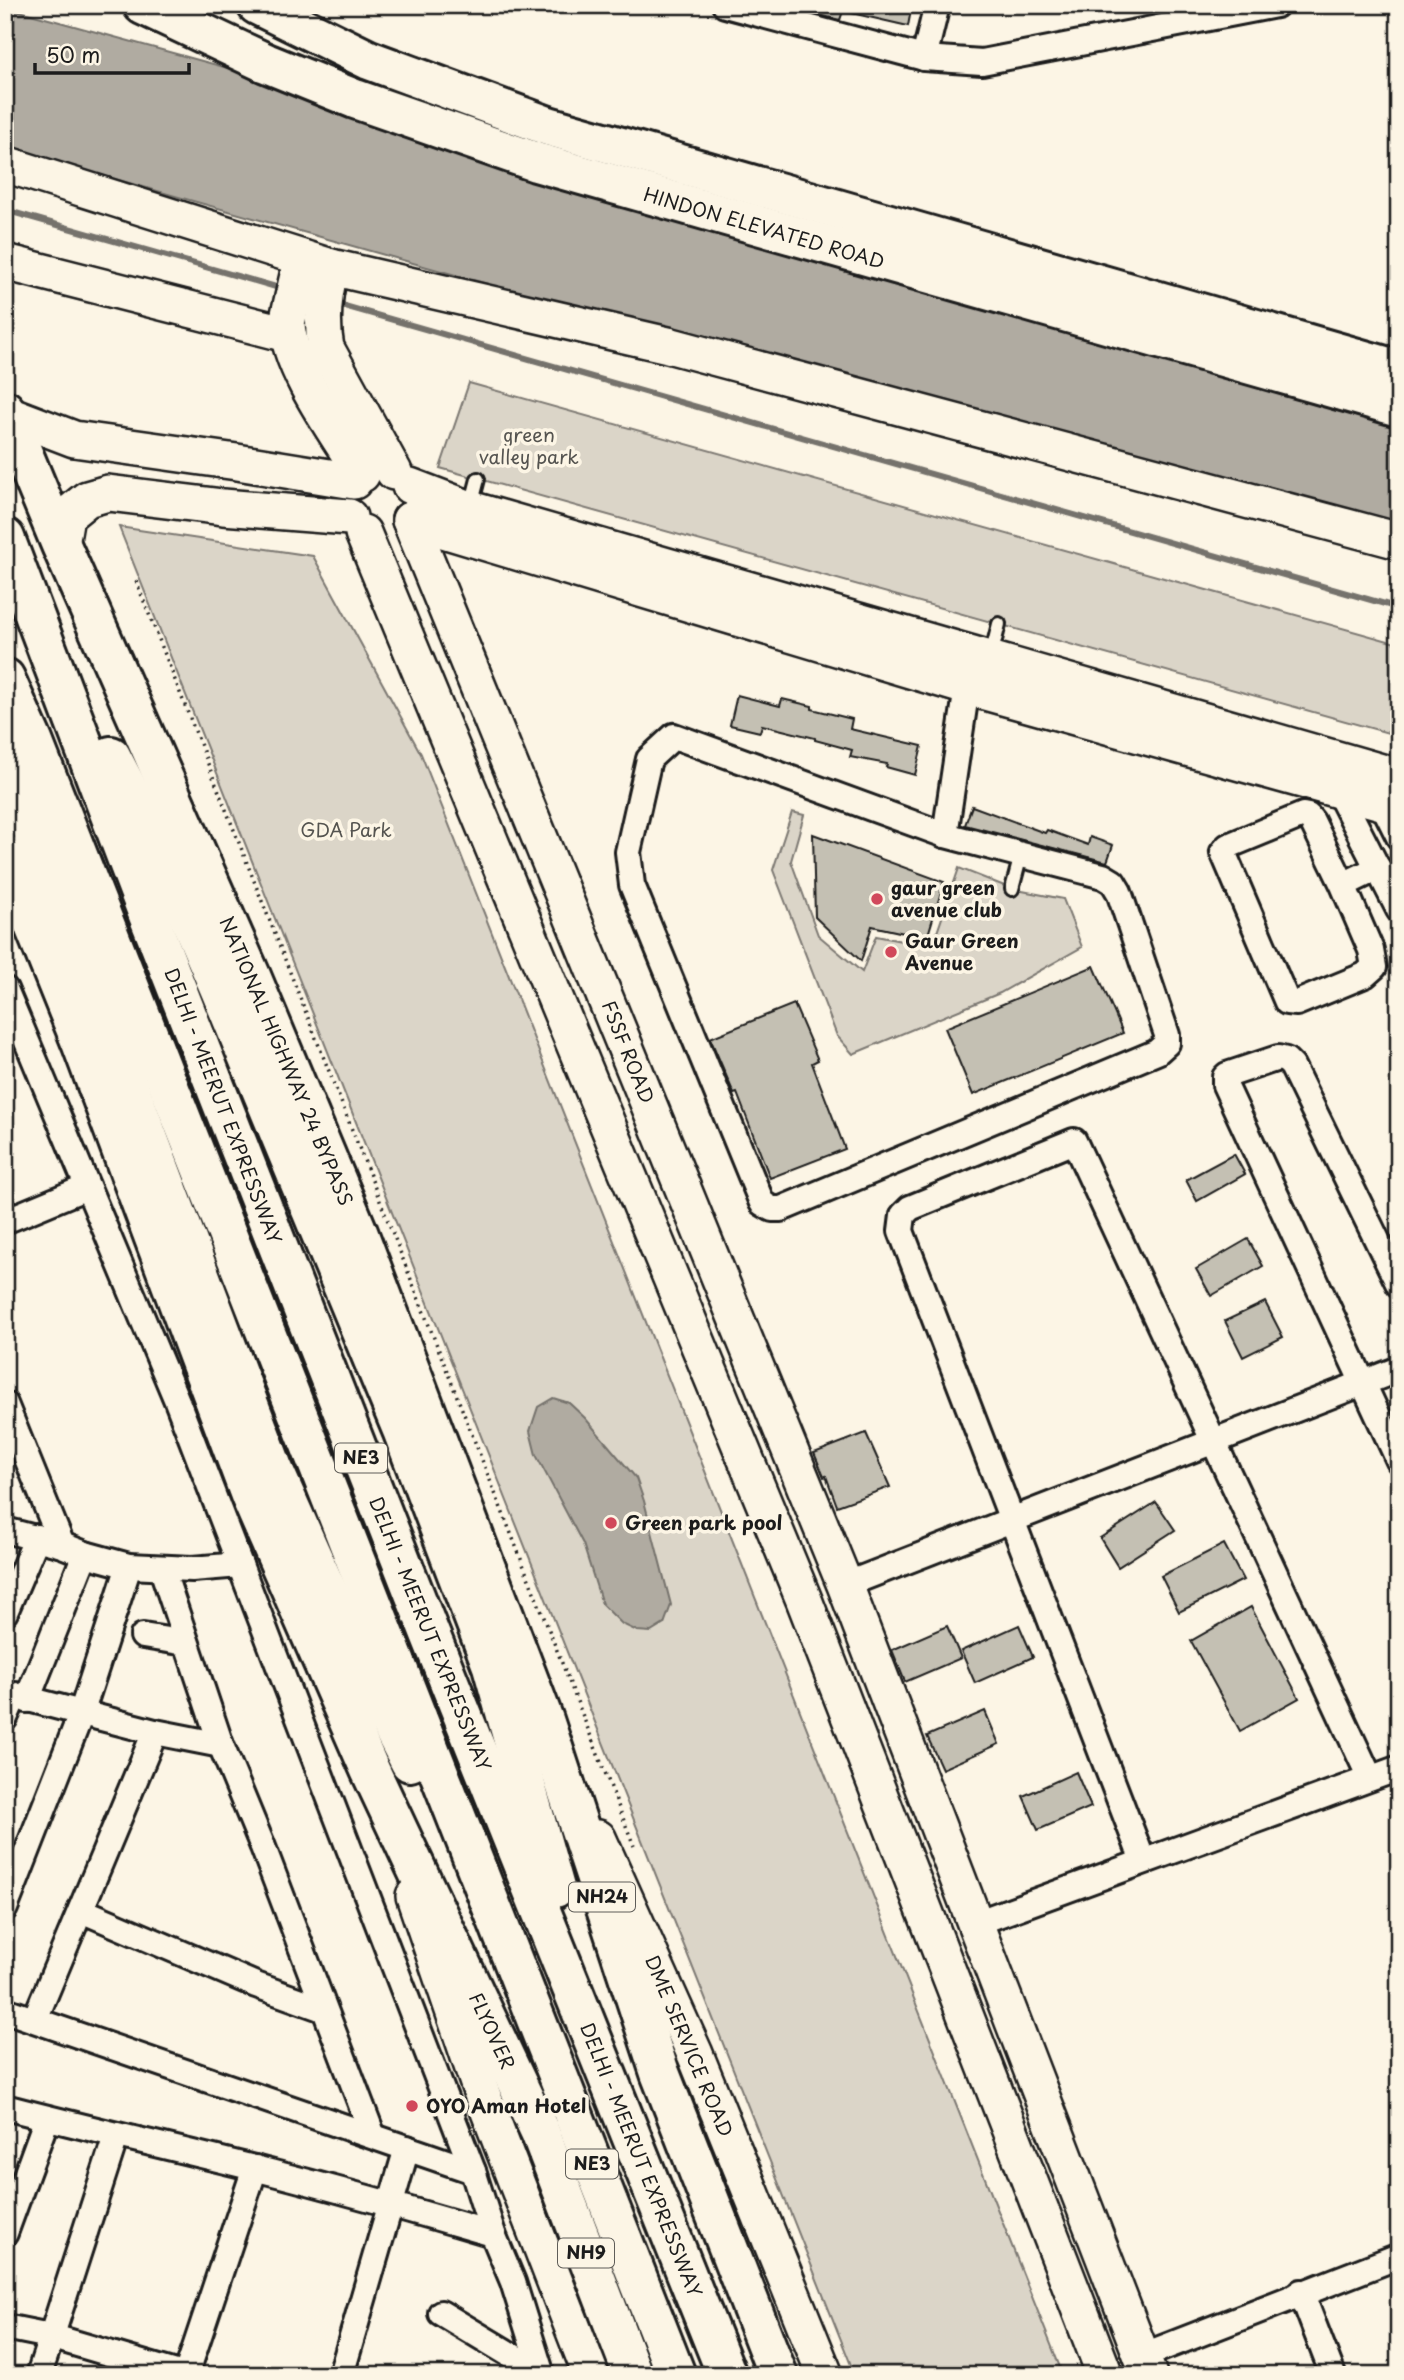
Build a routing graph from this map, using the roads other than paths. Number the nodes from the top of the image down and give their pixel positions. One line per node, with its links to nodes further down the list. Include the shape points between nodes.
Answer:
1 (143, 5): 12 (highway, HINDON ELEVATED ROAD, via 266,64 536,162)
2 (257, 5): 11 (highway, HINDON ELEVATED ROAD, via 369,60 548,126)
3 (725, 5): 6 (street)
4 (937, 5): 6 (street)
5 (1276, 5): 6 (street, via 982,62)
6 (924, 58)
7 (5, 164): 9 (street)
8 (5, 262): 10 (street)
9 (314, 272): 10 (street); 14 (street, via 326,348); 17 (street, via 668,345)
10 (287, 328): 14 (street, via 297,366)
11 (1399, 370)
12 (1399, 407)
13 (6, 412): 14 (street, via 75,439); 18 (highway, NATIONAL HIGHWAY 24 BYPASS)
14 (386, 487): 15 (street, via 348,491 346,502); 15 (street, via 393,536 382,538); 21 (street, via 474,494); 23 (street); 55 (street, FSSF ROAD)
15 (356, 525): 18 (street, via 107,493 87,499 66,516); 102 (street, via 804,1600)
16 (5, 538): 19 (highway, DELHI - MEERUT EXPRESSWAY / NE3)
17 (1399, 541)
18 (61, 545): 38 (highway, NATIONAL HIGHWAY 24 BYPASS, via 251,975)
19 (26, 590): 38 (highway, via 165,861); 75 (highway, DELHI - MEERUT EXPRESSWAY / NE3, via 158,941)
20 (999, 624): 21 (lane)
21 (990, 659): 24 (street)
22 (5, 678): 71 (highway, NE3)
23 (967, 687): 26 (street); 28 (street)
24 (1320, 754): 26 (street); 27 (street, via 1363,766)
25 (5, 758): 40 (highway)
26 (1338, 790): 27 (street); 31 (street)
27 (1395, 815)
28 (945, 835): 30 (street); 30 (street, via 674,736 649,759 628,852 632,885 762,1203 772,1209 1157,1052 1167,1043 1113,882)
29 (5, 854): 40 (highway, via 82,1045)
30 (1021, 855): 33 (lane)
31 (1378, 868): 32 (street); 34 (street)
32 (1343, 885): 32 (street, via 1308,816 1228,846 1223,852 1287,1002 1297,1003 1374,967)
33 (1012, 888)
34 (1399, 910)
35 (5, 989): 36 (street)
36 (10, 1017): 37 (street)
37 (87, 1187): 39 (street); 52 (street)
38 (330, 1209): 61 (highway, NATIONAL HIGHWAY 24 BYPASS); 75 (highway, via 402,1430 492,1666)
39 (5, 1221)
40 (186, 1279): 65 (highway, FLYOVER, via 251,1498); 71 (highway, via 358,1660)
41 (1399, 1285): 43 (street, via 1292,1066 1278,1058 1227,1075 1224,1085)
42 (1399, 1369): 43 (street)
43 (1364, 1382): 45 (street); 46 (street)
44 (5, 1405): 50 (street)
45 (1213, 1441): 47 (street); 47 (street, via 1074,1141 910,1208 902,1223 901,1231); 66 (street)
46 (1399, 1461)
47 (1012, 1519): 55 (street); 67 (street)
48 (5, 1530): 49 (street)
49 (37, 1537): 50 (street); 56 (street)
50 (62, 1545): 51 (street)
51 (85, 1554): 53 (street); 59 (street)
52 (240, 1565): 54 (street); 82 (street)
53 (129, 1566): 54 (street); 60 (street)
54 (162, 1569): 58 (street)
55 (845, 1585): 70 (street, FSSF ROAD)
56 (5, 1612)
57 (143, 1636): 58 (street)
58 (186, 1643): 63 (street)
59 (13, 1701): 60 (street)
60 (81, 1714): 62 (street); 68 (street)
61 (544, 1720): 100 (highway, NH24, via 660,2073); 101 (street, DME SERVICE ROAD, via 695,2054)
62 (155, 1732): 63 (street); 69 (street)
63 (221, 1745): 72 (street)
64 (1399, 1768): 66 (street)
65 (370, 1770): 96 (street, via 479,2086); 97 (highway, FLYOVER / NH9, via 540,2132)
66 (1370, 1778): 67 (street)
67 (1143, 1861): 70 (street)
68 (5, 1908)
69 (81, 1910): 72 (street); 74 (street)
70 (976, 1923): 91 (street, FSSF ROAD)
71 (509, 1954): 98 (highway, NE3)
72 (323, 2009): 79 (street)
73 (5, 2010): 74 (street)
74 (36, 2019): 79 (street)
75 (611, 2085): 99 (highway, DELHI - MEERUT EXPRESSWAY / NE3)
76 (5, 2106): 77 (street)
77 (47, 2118): 78 (street); 84 (street)
78 (116, 2136): 81 (street); 90 (street)
79 (373, 2136): 80 (street)
80 (407, 2148): 82 (street); 83 (street)
81 (255, 2168): 83 (street); 94 (street)
82 (473, 2172): 85 (street)
83 (390, 2203): 85 (street); 95 (street)
84 (5, 2234)
85 (493, 2234): 92 (street)
86 (1399, 2256): 87 (street)
87 (1301, 2292): 91 (street); 103 (street)
88 (441, 2313): 92 (street)
89 (5, 2327): 90 (street)
90 (50, 2336): 93 (street); 94 (street)
91 (1146, 2365)
92 (542, 2374)
93 (39, 2375)
94 (184, 2375)
95 (341, 2375)
96 (591, 2375)
97 (633, 2375)
98 (676, 2375)
99 (727, 2375)
100 (778, 2375)
101 (825, 2375)
102 (1105, 2375)
103 (1333, 2375)

